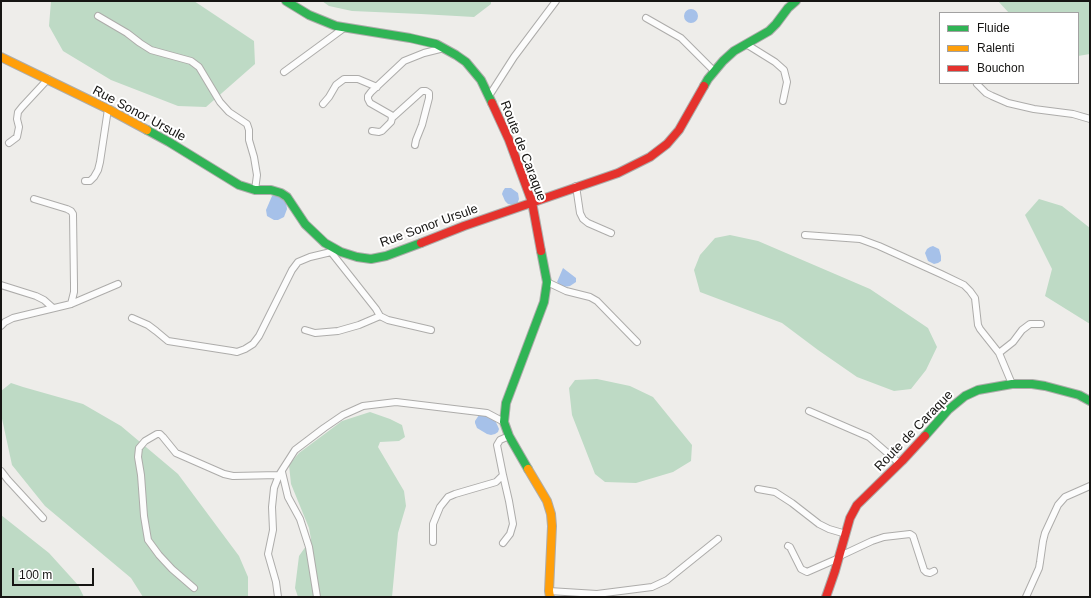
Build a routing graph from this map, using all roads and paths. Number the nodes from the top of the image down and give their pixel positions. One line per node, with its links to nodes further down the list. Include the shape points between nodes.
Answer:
1 (286, 1): 6 (street, Route de Caraque, via 321,21)
2 (556, 1): 15 (street, via 514,57)
3 (796, 1): 7 (street, Rue Sonor Ursule, via 769,31)
4 (98, 16): 26 (street, via 151,50 191,61 199,67 220,102 229,112 247,124 257,175)
5 (646, 18): 10 (street, via 681,38)
6 (344, 28): 8 (street, Route de Caraque, via 410,38); 11 (street)
7 (746, 44): 10 (street, Rue Sonor Ursule, via 728,55); 16 (street, via 784,70 786,82)
8 (444, 48): 14 (street, via 404,60); 15 (street, Route de Caraque, via 466,62 481,80)
9 (1, 56): 12 (street, Rue Sonor Ursule)
10 (714, 71): 25 (street, Rue Sonor Ursule, via 679,130 659,151 624,170)
11 (284, 72)
12 (48, 80): 18 (street, Rue Sonor Ursule); 22 (street, via 18,112 17,137)
13 (977, 84): 20 (street, via 986,93 1008,103 1073,114)
14 (377, 87): 17 (street, via 358,80 344,79 336,85); 19 (street, via 368,99)
15 (489, 96): 28 (street, Route de Caraque)
16 (783, 101)
17 (323, 104)
18 (108, 109): 24 (street, via 98,170 94,177); 26 (street, Rue Sonor Ursule, via 169,142 225,177)
19 (392, 118): 21 (street, via 382,131); 23 (street, via 422,91 426,91 429,98)
20 (1090, 120)
21 (372, 131)
22 (9, 143)
23 (415, 145)
24 (85, 181)
25 (576, 186): 28 (street, Rue Sonor Ursule); 29 (street, via 583,219)
26 (255, 190): 31 (street, Rue Sonor Ursule, via 271,190 287,197 305,224)
27 (34, 199): 35 (street, via 67,209 72,214 74,292)
28 (532, 202): 31 (street, Rue Sonor Ursule, via 386,256 357,257); 32 (street, Route de Caraque)
29 (610, 233)
30 (805, 235): 44 (street, via 860,239 964,285 975,298 980,329)
31 (332, 250): 37 (street); 38 (street, via 298,262 259,336 252,344 238,352 168,341 148,325)
32 (546, 282): 43 (street, via 597,301); 48 (street, Route de Caraque, via 544,302 510,388)
33 (118, 284): 35 (street)
34 (1, 285): 36 (street, via 36,296)
35 (71, 304): 36 (street)
36 (53, 308): 40 (street, via 13,318)
37 (380, 316): 41 (street, via 338,331 315,333); 42 (street)
38 (132, 318)
39 (1041, 324): 44 (street, via 1030,324)
40 (1, 326)
41 (305, 330)
42 (431, 330)
43 (637, 342)
44 (1000, 353): 45 (street)
45 (1012, 384): 46 (street, Route de Caraque, via 1045,386); 50 (street, Route de Caraque, via 978,390 965,396 948,410)
46 (1090, 400)
47 (809, 411): 50 (street, via 869,437)
48 (504, 422): 49 (street, Route de Caraque); 52 (street, via 487,413 428,405 396,402 363,406 343,415 295,450)
49 (509, 436): 53 (street, via 500,440 497,445); 65 (street, Route de Caraque, via 543,492 551,514)
50 (899, 463): 57 (street, Route de Caraque, via 857,506 850,518)
51 (1, 471): 56 (street)
52 (280, 474): 64 (street, via 224,474 176,453 160,434 145,441 138,456 148,540 172,569); 66 (street, via 274,488 273,530 268,554); 67 (street, via 309,547)
53 (503, 474): 59 (street, via 496,482 448,497 440,507 433,524); 60 (street, via 513,524 510,534)
54 (1090, 486): 69 (street, via 1065,497 1058,505 1045,533 1039,568)
55 (758, 489): 57 (street, via 775,492 819,524)
56 (43, 518)
57 (846, 534): 62 (street, Route de Caraque)
58 (718, 539): 65 (street, via 667,580 652,587 597,594)
59 (433, 542)
60 (503, 543)
61 (788, 546): 62 (street, via 801,569 807,572)
62 (840, 557): 63 (street, via 884,537 910,534 913,536 924,570 930,573); 68 (street, Route de Caraque)
63 (934, 571)
64 (194, 588)
65 (549, 594)
66 (278, 597)
67 (317, 597)
68 (826, 597)
69 (1026, 597)

